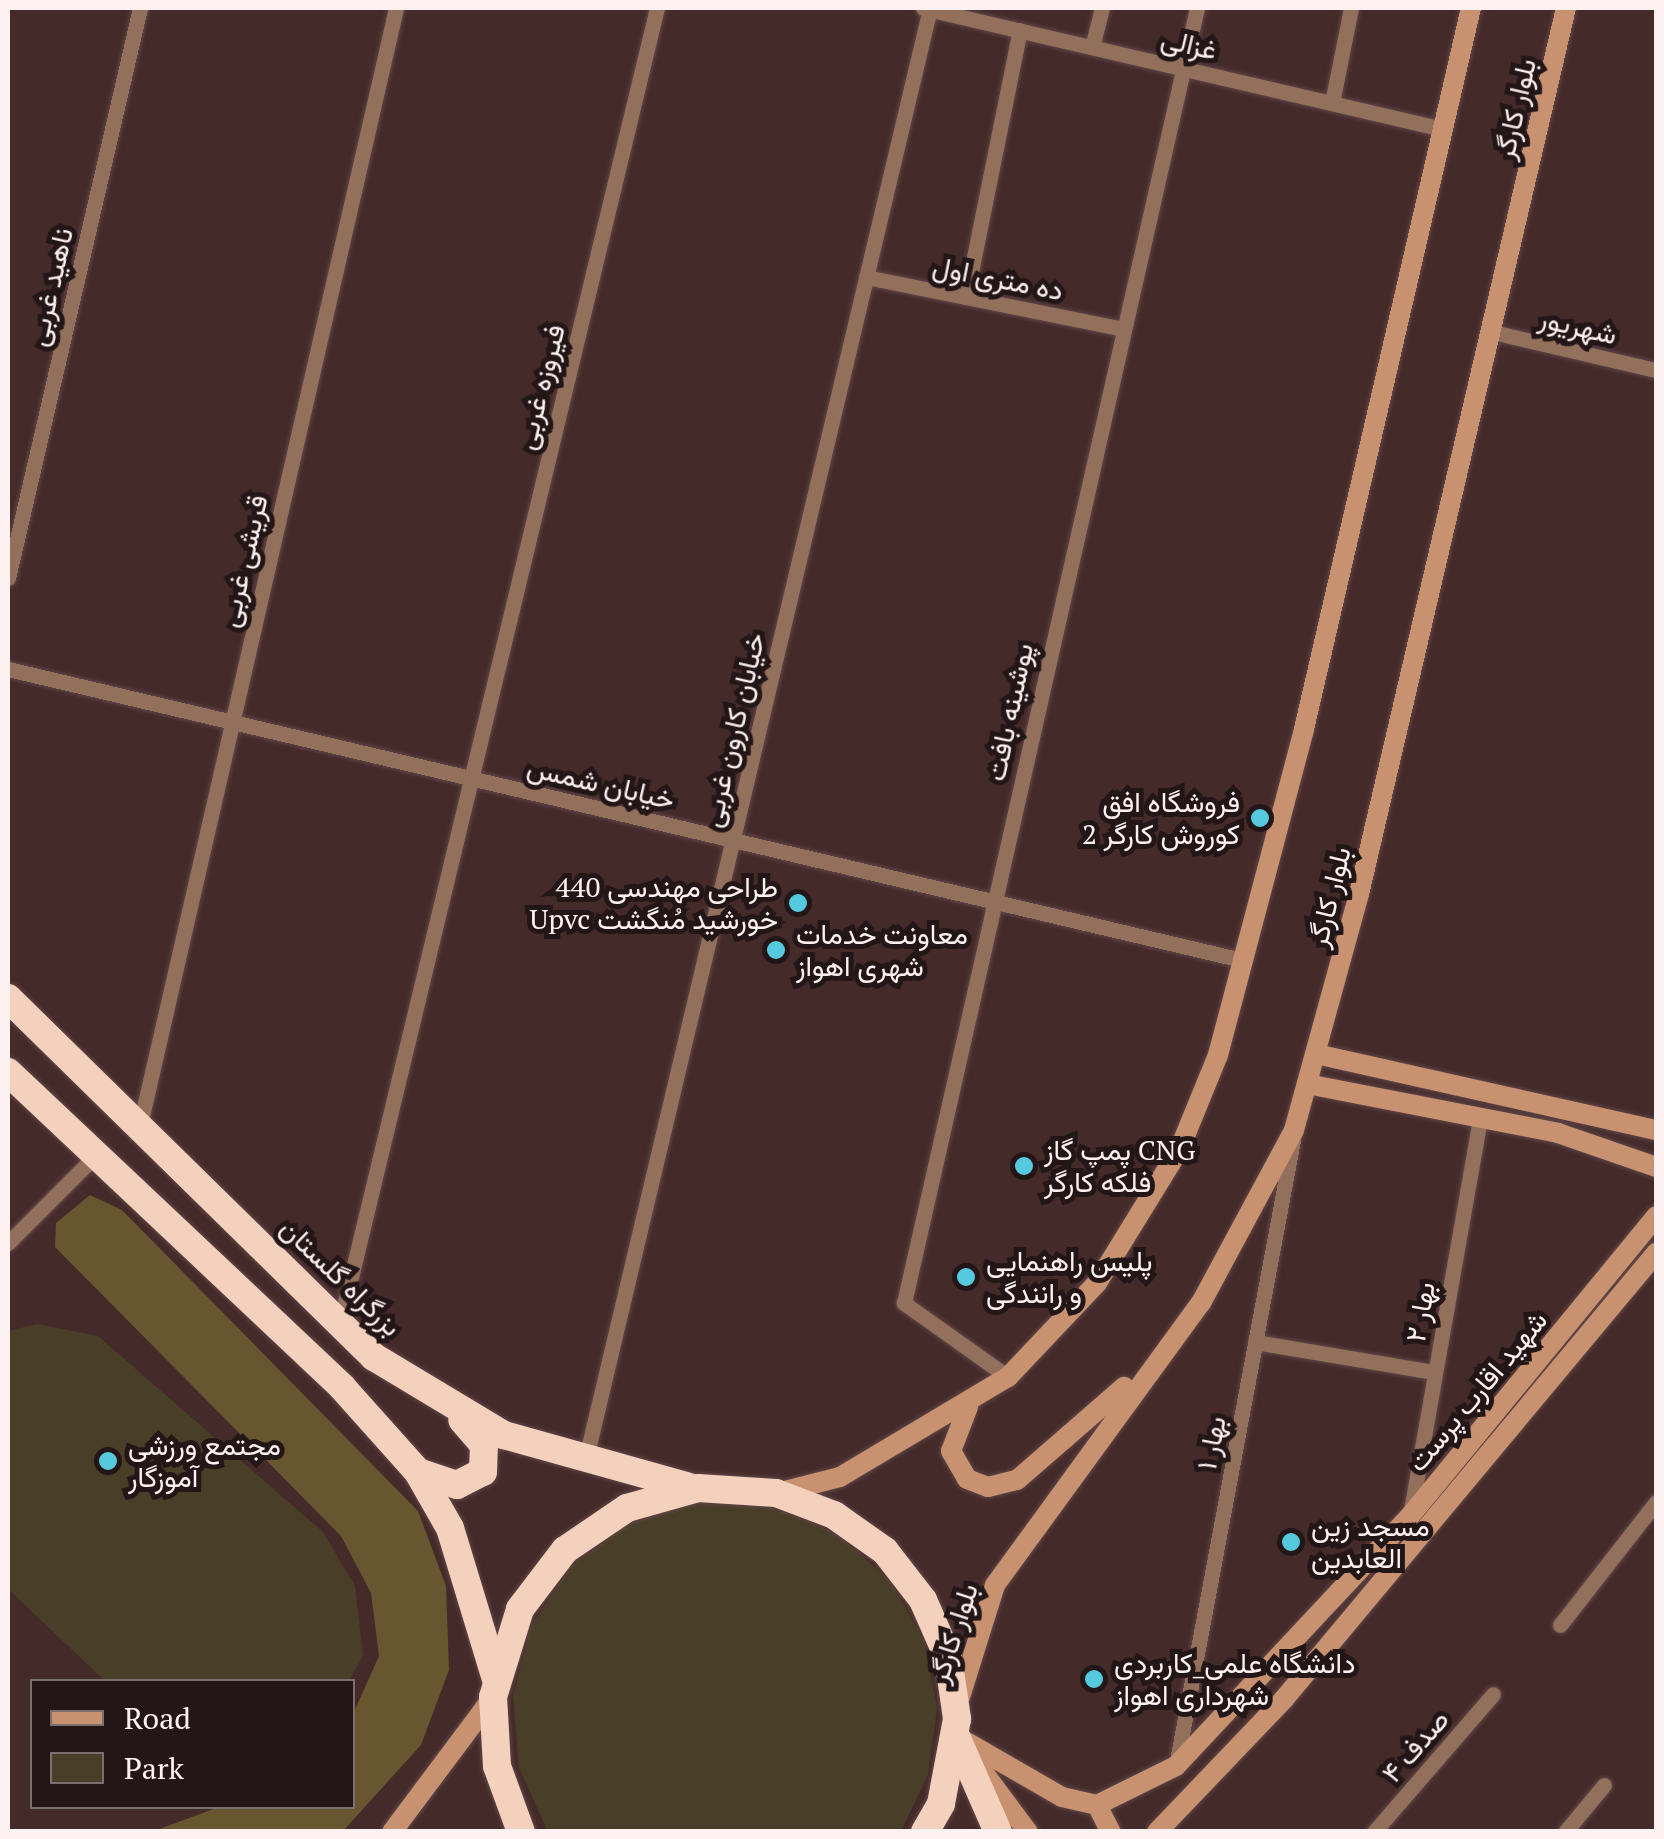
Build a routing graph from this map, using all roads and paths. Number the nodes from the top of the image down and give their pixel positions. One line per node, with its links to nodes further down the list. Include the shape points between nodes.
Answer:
1 (140, 8): 20 (street, ناهید غربی)
2 (396, 8): 22 (street, قریشی غربی)
3 (658, 8): 23 (street, فیروزه غربی)
4 (928, 8): 10 (street, غزالی); 15 (street, خیابان کارون غربی)
5 (1102, 8): 11 (street)
6 (1197, 8): 12 (street, پوشینه بافت)
7 (1351, 8): 13 (street)
8 (1471, 8): 14 (main road)
9 (1566, 8): 18 (main road, بلوار کارگر)
10 (1020, 30): 11 (street, غزالی); 16 (street)
11 (1092, 47): 12 (street, غزالی)
12 (1183, 68): 13 (street, غزالی); 17 (street, پوشینه بافت)
13 (1332, 103): 14 (street, غزالی)
14 (1443, 128): 26 (main road, via 1360,500)
15 (866, 277): 16 (street, ده متری اول); 24 (street, خیابان کارون غربی)
16 (966, 298): 17 (street, ده متری اول)
17 (1119, 328): 25 (street, پوشینه بافت)
18 (1488, 331): 19 (street, شهریور); 28 (main road, بلوار کارگر)
19 (1656, 370)
20 (8, 578)
21 (8, 669): 22 (street, خیابان شمس)
22 (232, 722): 23 (street, خیابان شمس); 32 (street, قریشی غربی)
23 (471, 778): 24 (street, خیابان شمس); 40 (street, فیروزه غربی)
24 (733, 840): 25 (street, خیابان شمس); 47 (street, خیابان کارون غربی)
25 (995, 901): 26 (street, خیابان شمس); 44 (street, پوشینه بافت, via 904,1303)
26 (1242, 960): 44 (main road, via 1218,1055 1180,1148 1097,1283)
27 (8, 998): 32 (highway, بزرگراه گلستان)
28 (1316, 1054): 30 (main road, بلوار کارگر); 34 (main road)
29 (8, 1072): 35 (highway)
30 (1307, 1084): 31 (main road); 33 (main road, بلوار کارگر)
31 (1480, 1117): 36 (main road, via 1626,1150); 43 (street, بهار ۲)
32 (140, 1125): 40 (highway, بزرگراه گلستان)
33 (1294, 1130): 41 (street, بهار ۱); 42 (main road, بلوار کارگر, via 1202,1304)
34 (1656, 1130)
35 (96, 1155): 38 (street); 48 (highway, via 342,1387)
36 (1656, 1167)
37 (1656, 1216): 52 (main road, شهید اقارب پرست)
38 (8, 1243)
39 (1656, 1252): 66 (main road, شهید اقارب پرست, via 1284,1698)
40 (340, 1323): 46 (highway, بزرگراه گلستان)
41 (1255, 1342): 43 (street); 57 (street, بهار ۱)
42 (1158, 1357): 45 (main road, via 1017,1480 988,1487 967,1480 952,1451); 56 (main road, بلوار کارگر, via 995,1585)
43 (1435, 1372): 52 (street, بهار ۲)
44 (1008, 1377): 45 (main road)
45 (968, 1407): 50 (main road, via 840,1477)
46 (454, 1411): 47 (highway, بزرگراه گلستان); 48 (highway, via 484,1445 483,1472 456,1485)
47 (584, 1462): 49 (highway, بزرگراه گلستان)
48 (418, 1472): 54 (highway, via 450,1528)
49 (698, 1488): 50 (highway); 54 (highway, via 627,1508 565,1550 520,1609)
50 (776, 1493): 56 (highway, via 834,1514 894,1564 923,1600 948,1657)
51 (1656, 1502): 53 (street)
52 (1410, 1516): 57 (main road, شهید اقارب پرست)
53 (1560, 1625)
54 (494, 1688): 60 (main road); 61 (highway, via 497,1766)
55 (1493, 1694): 67 (street, صدف ۴)
56 (956, 1727): 59 (main road, via 1062,1797); 62 (highway); 63 (highway); 64 (main road)
57 (1176, 1766): 59 (main road, شهید اقارب پرست)
58 (1604, 1785): 68 (street)
59 (1097, 1805): 65 (main road)
60 (392, 1832)
61 (521, 1832)
62 (925, 1832)
63 (998, 1832)
64 (1028, 1832)
65 (1111, 1832)
66 (1157, 1832)
67 (1374, 1832)
68 (1565, 1832)

